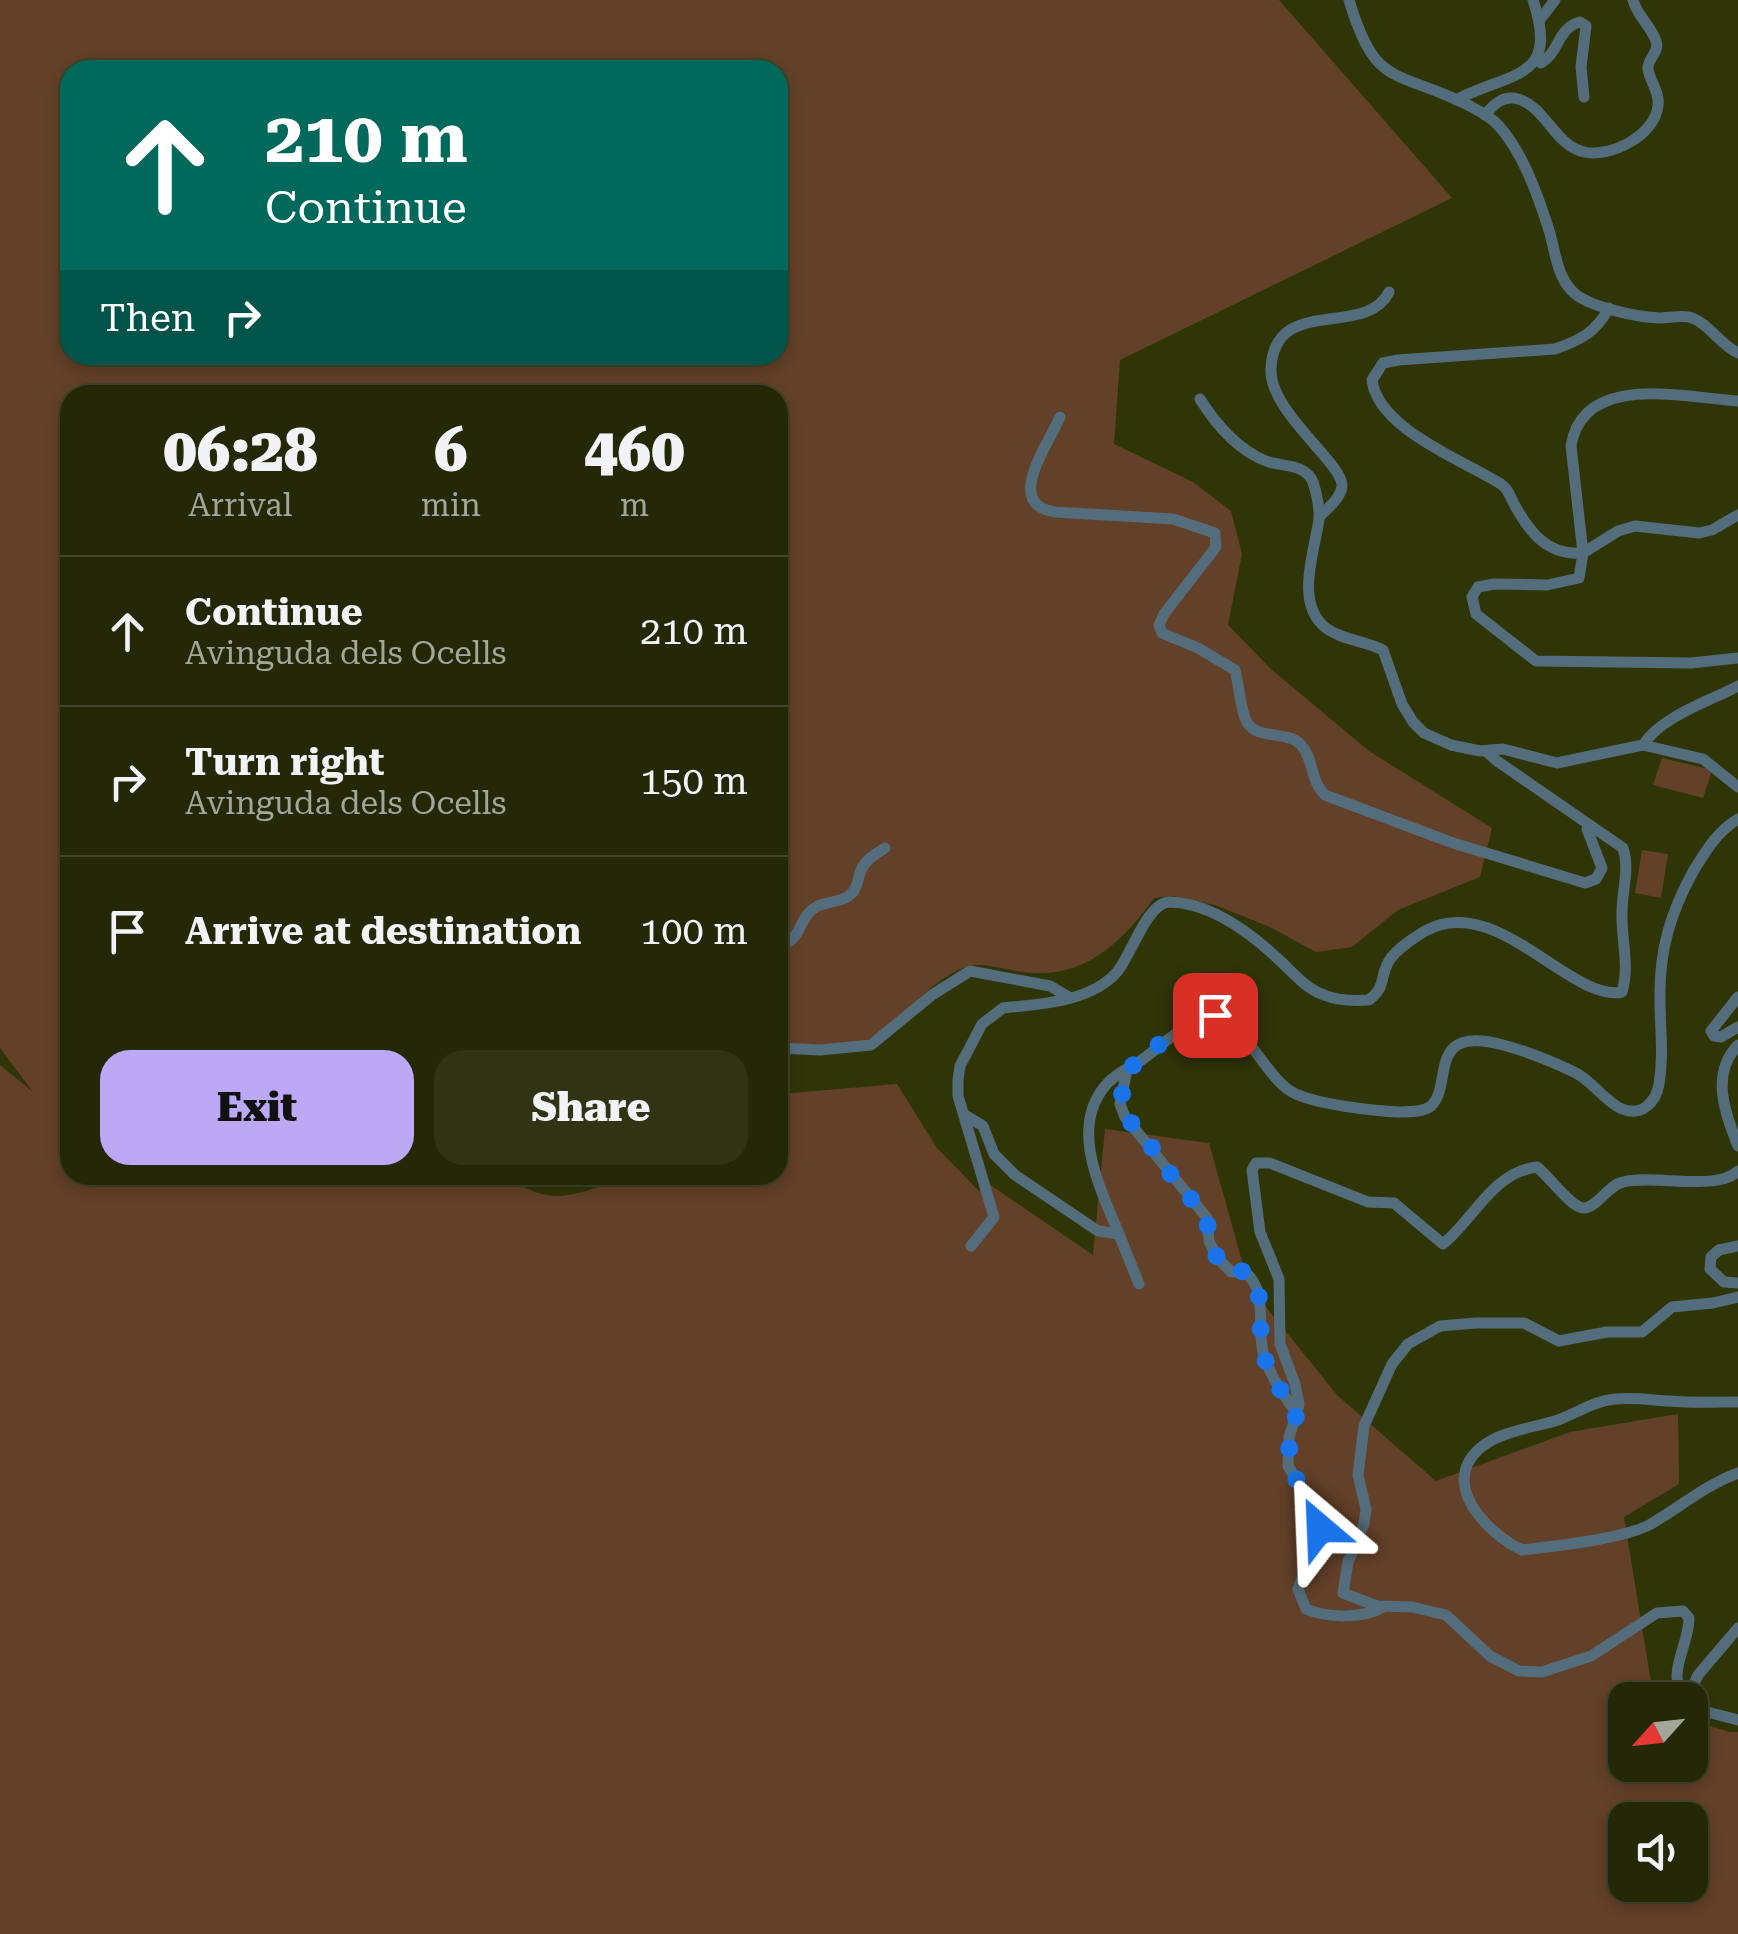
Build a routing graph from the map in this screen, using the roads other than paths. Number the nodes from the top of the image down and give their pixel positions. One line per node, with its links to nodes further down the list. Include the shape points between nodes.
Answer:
1 (1349, 0): 8 (street, via 1363,44 1388,74)
2 (1533, 0): 5 (street)
3 (1555, 0): 5 (street)
4 (1633, 0): 9 (street, via 1656,39 1648,71 1659,105 1631,141 1584,152 1521,100 1496,102)
5 (1538, 21): 6 (street, via 1542,42)
6 (1536, 59): 7 (street, via 1548,60 1572,24 1586,26); 8 (street, via 1530,69)
7 (1584, 97)
8 (1456, 100): 9 (street)
9 (1485, 114): 11 (street, via 1526,173 1564,280 1582,299)
10 (1389, 292): 17 (street, via 1383,305 1368,312 1299,325 1274,349 1275,391 1340,476 1339,495)
11 (1610, 308): 12 (street, via 1688,317); 18 (street, via 1599,327 1556,349 1398,360 1384,364 1372,380 1380,404 1406,429 1504,485 1546,546)
12 (1738, 353)
13 (1200, 399): 17 (street, via 1222,430 1258,456 1309,476)
14 (1738, 400): 18 (street, via 1634,393 1584,418 1571,446)
15 (1060, 417): 24 (street, via 1028,488 1030,501 1055,512 1173,519 1215,533 1216,547 1164,614 1162,633 1235,670 1249,726 1303,746 1325,795 1585,883 1602,868)
16 (1738, 516): 18 (street, via 1699,533 1655,526 1618,530)
17 (1319, 517): 22 (street, via 1308,569 1316,617 1336,634 1384,650 1402,704 1424,733)
18 (1583, 553): 19 (street, via 1579,578 1478,586 1472,597 1476,614 1536,662)
19 (1738, 658)
20 (1738, 686): 21 (street, via 1671,720)
21 (1644, 745): 22 (street, via 1557,763); 23 (street, via 1703,760)
22 (1486, 751): 24 (street)
23 (1738, 787)
24 (1580, 817): 28 (street, via 1626,856 1622,992 1590,986 1531,949 1458,920 1423,932 1389,960 1381,991 1369,1000 1326,996 1215,913 1164,902 1153,908 1116,973 1093,991)
25 (1738, 819): 33 (street, via 1712,840 1674,906 1661,956 1664,1050 1658,1092 1639,1111 1621,1109 1576,1072 1502,1044 1476,1042 1446,1056 1437,1096 1420,1111 1329,1102 1293,1093 1215,1015 1192,1022)
26 (884, 848): 27 (street, via 866,861 845,899 815,907)
27 (788, 942)
28 (1070, 997): 32 (street, via 1050,986 970,972 871,1044); 34 (street, via 1003,1008 982,1024 960,1066 958,1096)
29 (1738, 997): 30 (street, via 1711,1030 1721,1037)
30 (1738, 1027)
31 (1738, 1046): 35 (street, via 1722,1073)
32 (788, 1048)
33 (1127, 1070): 37 (street, via 1103,1087 1088,1128 1094,1170); 44 (street, via 1120,1104 1125,1118 1207,1218 1217,1257 1232,1272 1253,1278 1265,1357)
34 (965, 1115): 37 (street, via 983,1126 994,1154 1015,1175 1098,1231); 38 (street, via 994,1217)
35 (1738, 1146)
36 (1738, 1171): 44 (street, via 1719,1181 1628,1180 1582,1208 1537,1167 1520,1169 1443,1244 1394,1203 1368,1202 1256,1163 1260,1232 1278,1279 1280,1344 1296,1384)
37 (1119, 1234): 41 (street)
38 (972, 1246)
39 (1738, 1246): 40 (street, via 1719,1250 1710,1269 1724,1282)
40 (1738, 1283)
41 (1139, 1284)
42 (1738, 1296): 46 (street, via 1672,1306 1642,1332 1559,1341 1524,1323 1493,1322 1440,1326 1408,1344 1364,1426 1358,1475 1366,1509 1342,1593)
43 (1738, 1402): 45 (street, via 1598,1402 1492,1441 1478,1450 1464,1483 1487,1526 1522,1550 1649,1525 1710,1483)
44 (1297, 1413): 46 (street, via 1288,1466 1320,1528 1298,1589 1306,1609 1358,1615)
45 (1738, 1473)
46 (1384, 1606): 48 (street, via 1446,1615 1490,1656 1519,1671 1542,1672 1591,1656 1657,1613 1683,1611 1689,1636)
47 (1738, 1628): 49 (street)
48 (1677, 1682)
49 (1695, 1682)
50 (1708, 1712): 51 (street)
51 (1738, 1720)

